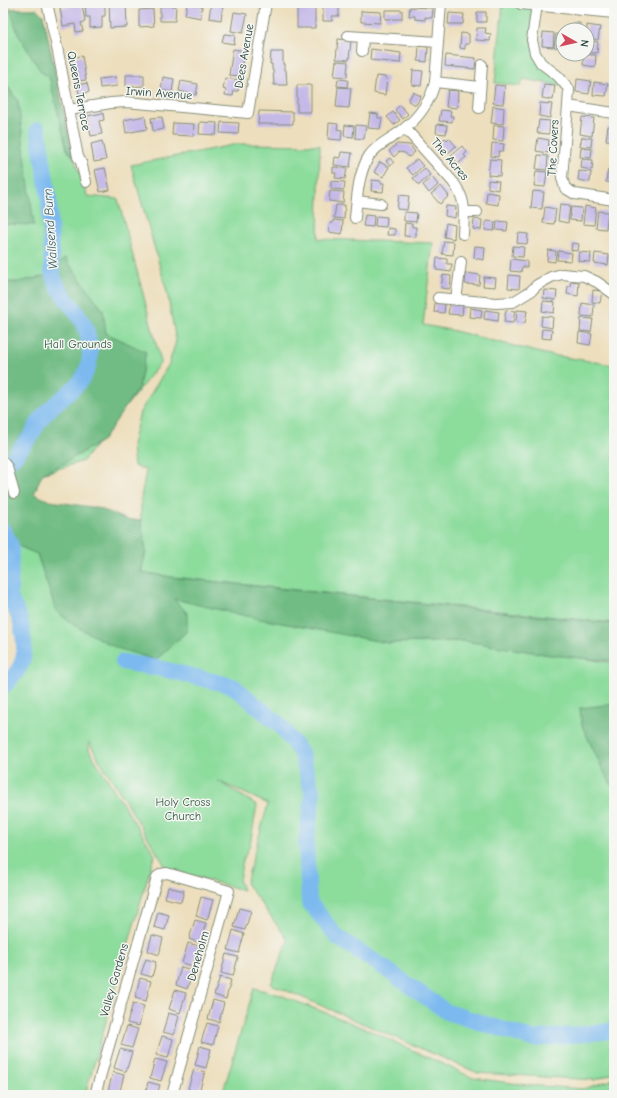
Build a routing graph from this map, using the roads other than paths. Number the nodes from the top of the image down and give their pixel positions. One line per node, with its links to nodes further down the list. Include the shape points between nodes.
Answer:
1 (47, 3): 17 (street, Queens Terrace)
2 (266, 3): 18 (street, Dees Avenue)
3 (441, 3): 10 (street)
4 (521, 3): 5 (street)
5 (537, 4): 6 (street); 15 (street, The Covers, via 532,40 535,53 541,63 558,76 569,89)
6 (574, 5): 7 (street)
7 (614, 12)
8 (348, 36): 9 (street)
9 (362, 37): 10 (street); 11 (street)
10 (438, 42): 13 (street)
11 (362, 51)
12 (482, 65): 14 (street)
13 (435, 82): 14 (street); 20 (street, via 433,92 420,114)
14 (480, 87): 16 (street)
15 (568, 106): 19 (street, The Covers); 22 (street, The Covers, via 562,178 565,188 575,194)
16 (478, 108)
17 (69, 110): 18 (street, Irwin Avenue, via 126,102); 21 (street, Queens Terrace, via 78,157)
18 (248, 113)
19 (614, 113)
20 (405, 128): 23 (street, via 370,154 359,182); 25 (street, The Acres, via 460,191)
21 (86, 182)
22 (614, 200)
23 (357, 201): 24 (street); 27 (street)
24 (381, 204)
25 (464, 212): 26 (street); 28 (street, The Acres)
26 (477, 212)
27 (355, 218)
28 (463, 234)
29 (461, 262): 32 (street)
30 (614, 294): 32 (street, via 584,276 562,274 551,277 513,302)
31 (438, 298): 32 (street)
32 (456, 300)
33 (3, 462): 34 (street, via 7,467)
34 (14, 492)
35 (161, 874): 36 (street, Valley Gardens, via 157,877); 37 (street, Deneholm, via 167,873 229,891)
36 (95, 1095)
37 (172, 1095)

